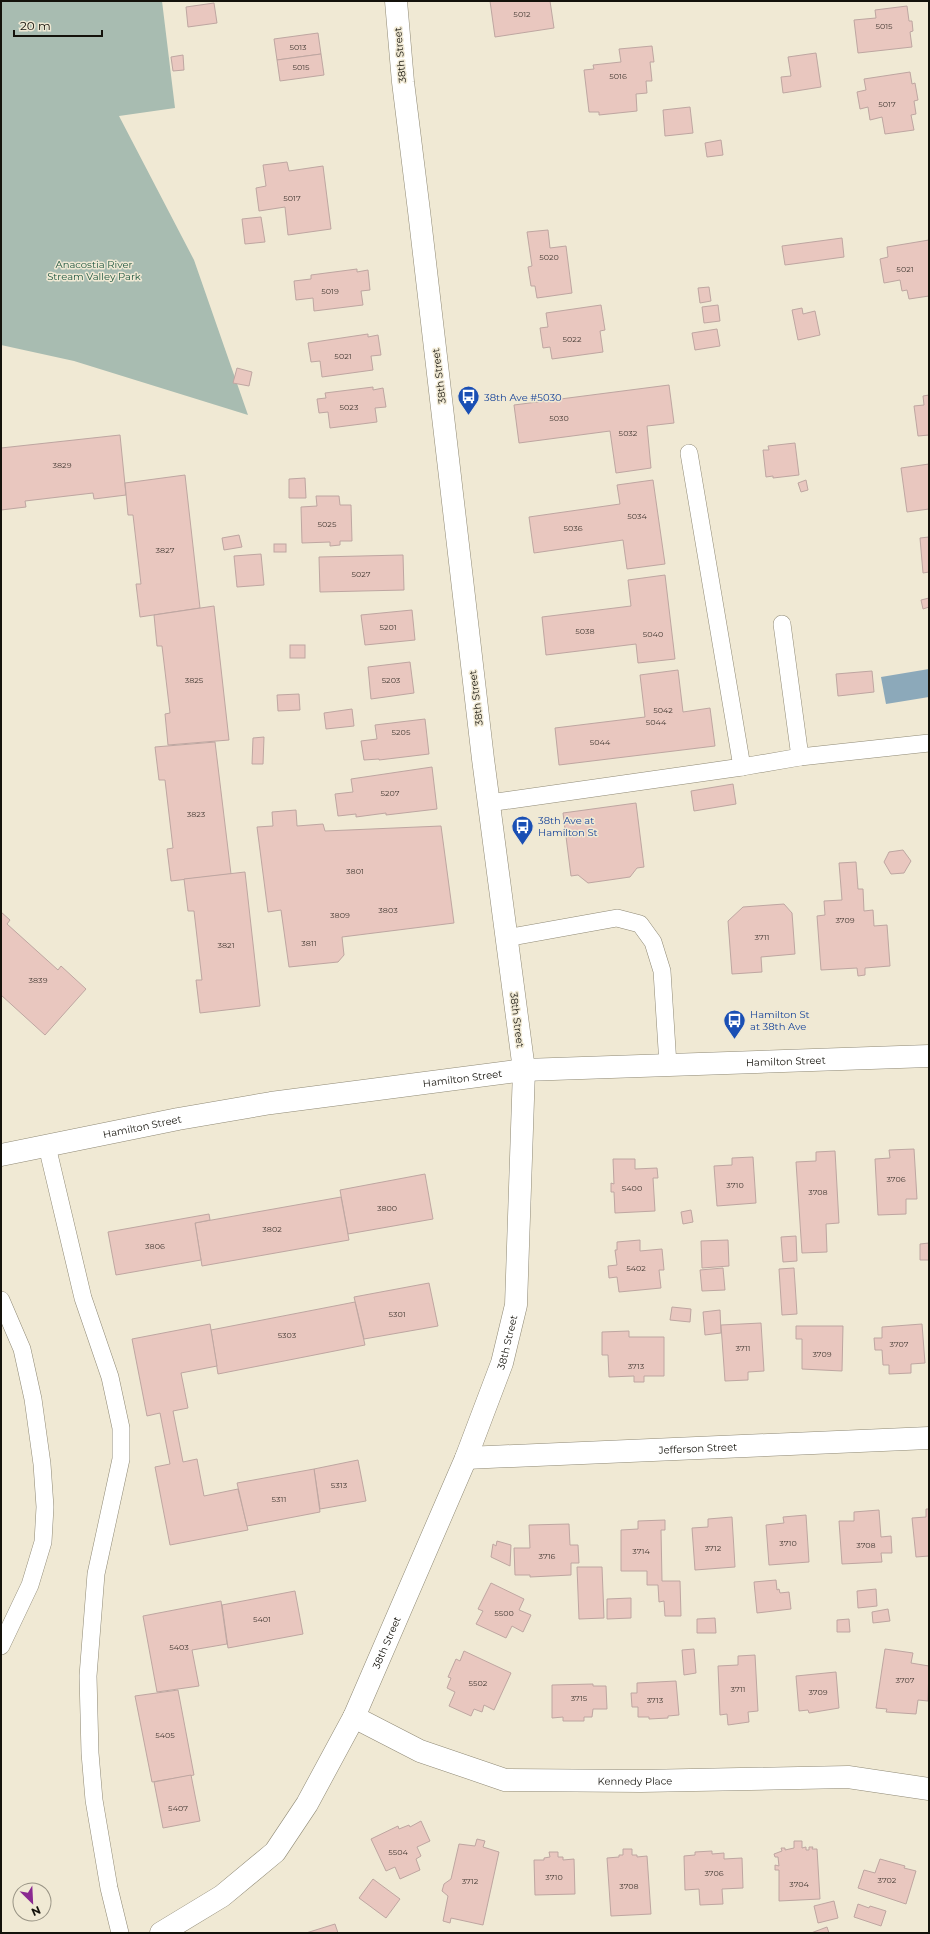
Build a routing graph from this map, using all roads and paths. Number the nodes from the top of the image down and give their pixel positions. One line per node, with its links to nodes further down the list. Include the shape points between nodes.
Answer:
1 (396, 1): 7 (street, 38th Street, via 403,82)
2 (689, 453): 6 (lane)
3 (782, 624): 5 (lane)
4 (929, 743): 5 (lane)
5 (800, 757): 6 (lane)
6 (742, 767): 7 (lane)
7 (489, 803): 8 (street, 38th Street)
8 (506, 938): 10 (lane, via 617,918 640,924 653,942 662,971); 11 (street, 38th Street)
9 (929, 1056): 10 (street, Hamilton Street)
10 (668, 1065): 11 (street, Hamilton Street)
11 (524, 1070): 12 (street, Hamilton Street, via 271,1103); 16 (street, 38th Street, via 516,1305 502,1363)
12 (47, 1146): 13 (street, Hamilton Street); 20 (lane, via 83,1298 110,1377 121,1428 120,1459 96,1574 88,1676 94,1800 108,1888)
13 (1, 1155)
14 (1, 1300): 17 (lane, via 22,1349 30,1385 42,1464 45,1507 43,1542 30,1585)
15 (929, 1438): 16 (street, Jefferson Street)
16 (466, 1458): 18 (street, 38th Street)
17 (1, 1646)
18 (354, 1717): 19 (street, Kennedy Place, via 420,1751 506,1780 641,1781 848,1777); 21 (street, 38th Street, via 307,1804 275,1852 222,1896)
19 (929, 1789)
20 (120, 1933)
21 (162, 1933)

